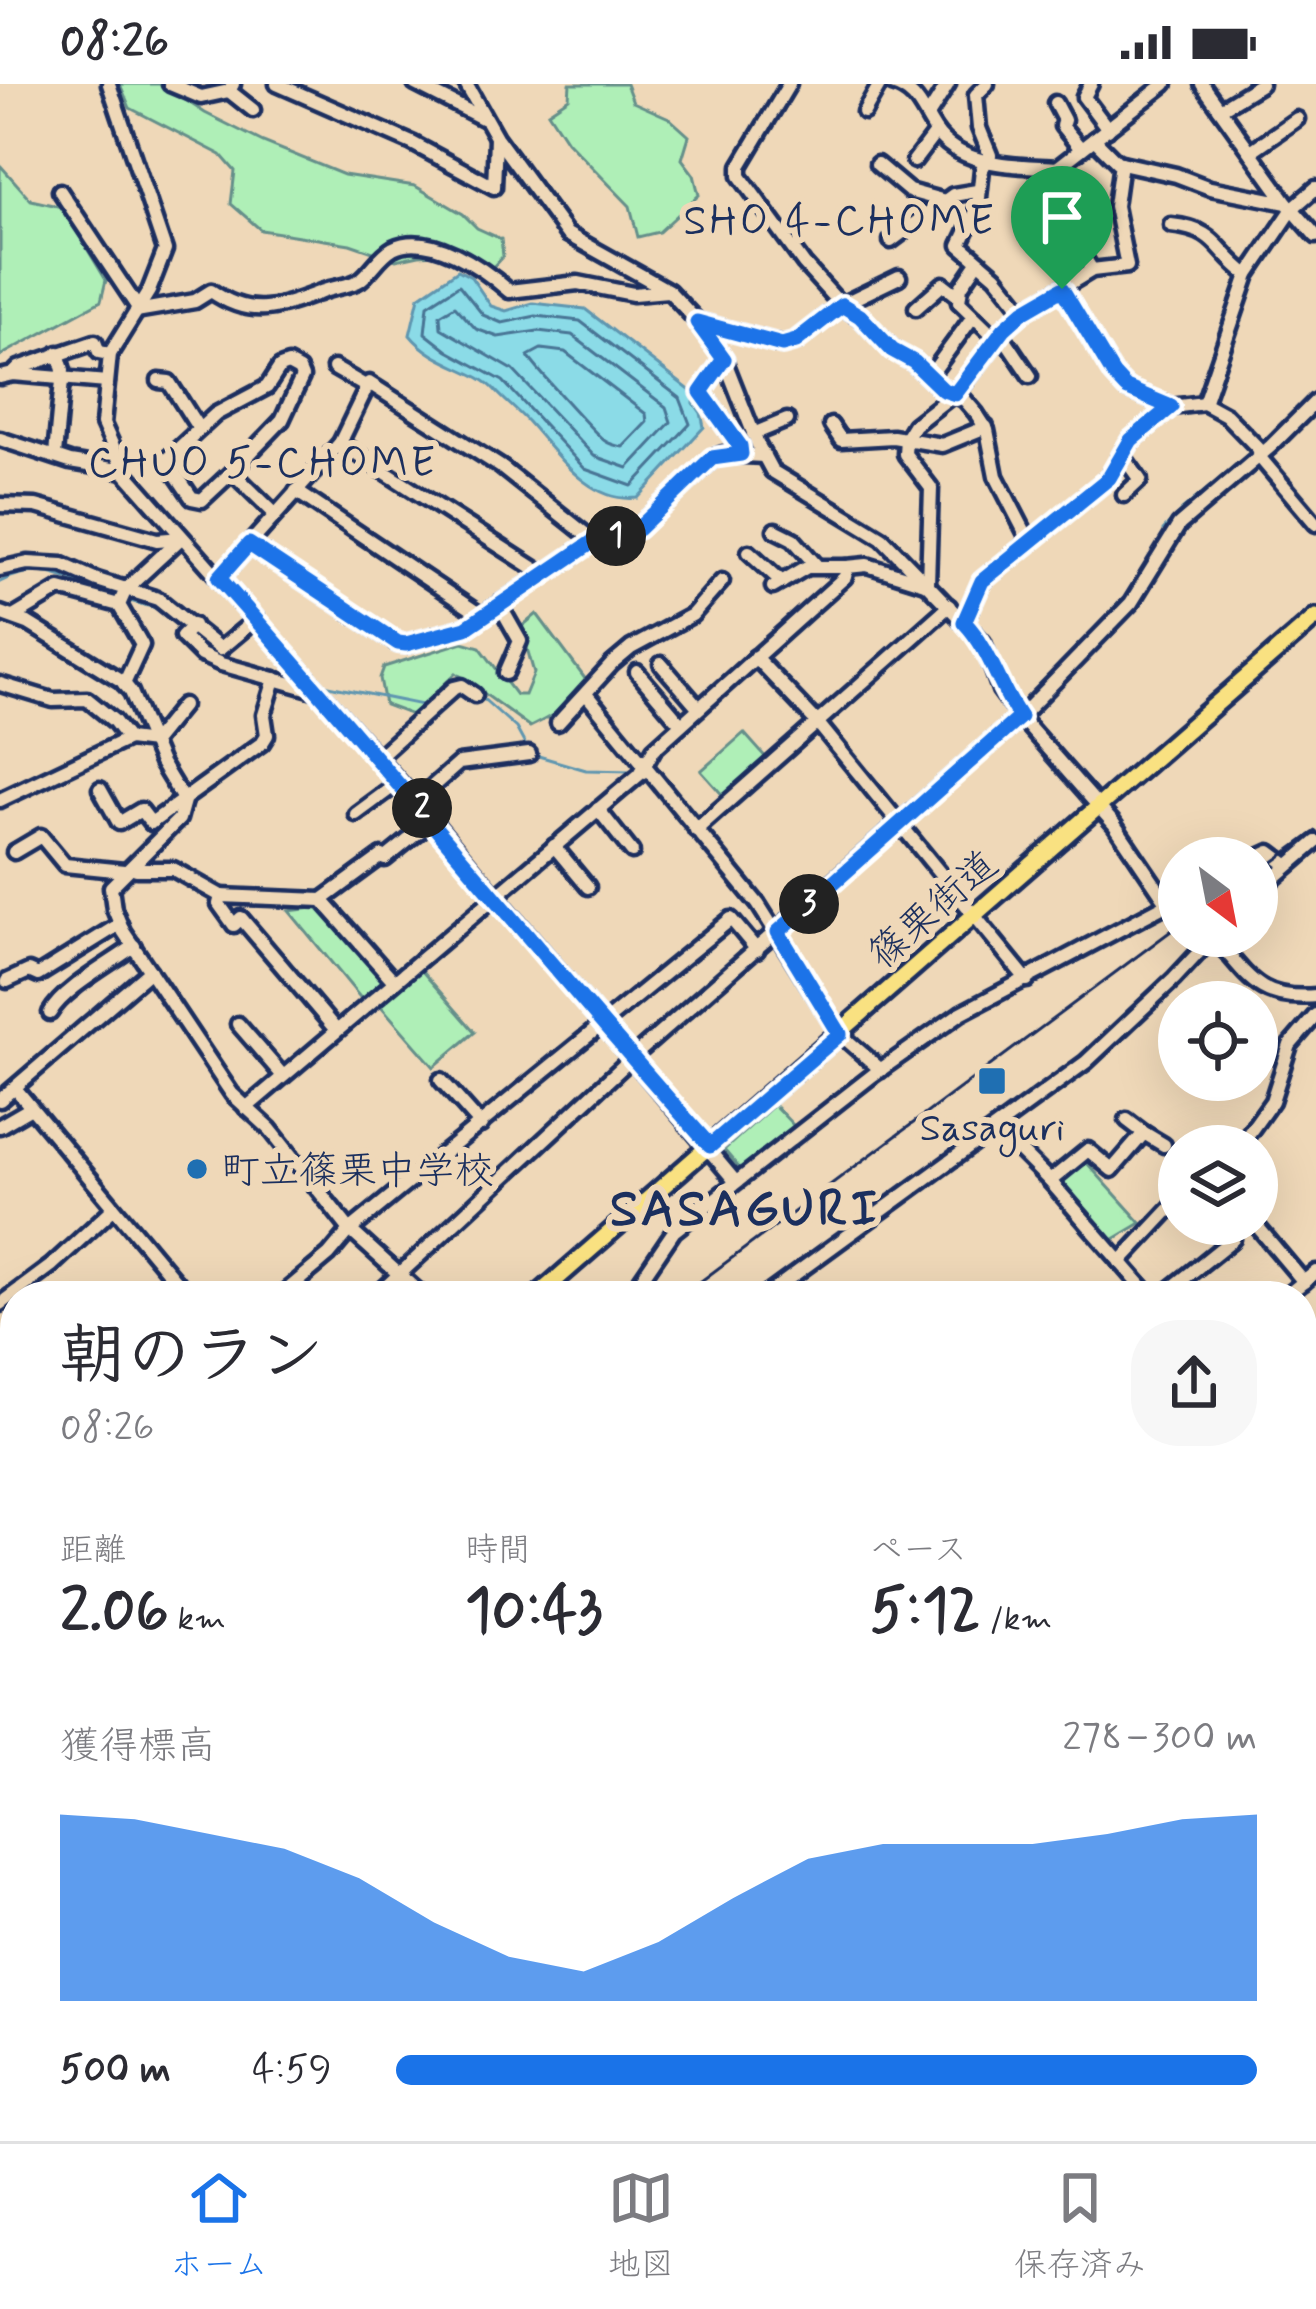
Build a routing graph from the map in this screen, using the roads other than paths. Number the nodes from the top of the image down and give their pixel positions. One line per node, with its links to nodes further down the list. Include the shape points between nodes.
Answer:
1 (109, 84): 51 (street, via 165,250)
2 (170, 84): 15 (street, via 201,97)
3 (277, 84): 25 (street, via 494,187)
4 (416, 84): 22 (street)
5 (466, 84): 22 (street)
6 (789, 84): 49 (street, via 740,176)
7 (880, 84): 19 (street)
8 (892, 84): 20 (street)
9 (948, 84): 20 (street)
10 (987, 84): 30 (street, via 976,95)
11 (1091, 84): 23 (street, via 1084,97)
12 (1165, 84): 23 (street)
13 (1202, 84): 17 (street)
14 (1261, 84): 17 (street)
15 (231, 87): 18 (street)
16 (1055, 103): 27 (street)
17 (1220, 109): 28 (street)
18 (253, 110)
19 (864, 112)
20 (929, 115): 24 (street)
21 (1297, 119): 28 (street)
22 (485, 120): 25 (street)
23 (1108, 129): 26 (street)
24 (936, 131): 29 (street); 30 (street)
25 (496, 137): 47 (street, via 567,234)
26 (1094, 140): 27 (street); 32 (street)
27 (1081, 149): 30 (street, via 1057,168)
28 (1251, 152): 37 (street)
29 (914, 161)
30 (987, 161): 35 (street)
31 (878, 164): 36 (street, via 909,191)
32 (1121, 164): 37 (street); 43 (street, via 1115,206 1129,261)
33 (1316, 188): 37 (street)
34 (60, 190): 51 (street)
35 (977, 191): 36 (street); 42 (street, via 960,245)
36 (945, 201): 40 (street)
37 (1290, 205): 39 (street); 44 (street)
38 (1171, 225): 44 (street, via 1204,231)
39 (1316, 236)
40 (891, 241)
41 (1076, 244): 43 (street)
42 (978, 262): 48 (street); 52 (street)
43 (1091, 270): 46 (street)
44 (1248, 275): 69 (street)
45 (899, 277): 49 (street)
46 (1062, 289): 52 (street); 70 (street, via 1113,374)
47 (669, 291): 51 (street, via 633,294 578,283 509,291 483,269 415,243 390,250 360,279 278,310 211,291); 54 (street)
48 (957, 295): 50 (street, via 943,284); 53 (street)
49 (842, 305): 54 (street, via 782,345); 62 (street)
50 (916, 308)
51 (137, 310): 57 (street)
52 (1024, 311): 55 (street)
53 (972, 318): 55 (street); 62 (street)
54 (697, 322): 58 (street)
55 (998, 336): 61 (street); 67 (street)
56 (58, 353): 57 (street, via 95,342); 60 (street); 63 (street)
57 (110, 354): 65 (street)
58 (724, 359): 75 (street); 79 (street, via 701,392)
59 (334, 368): 66 (street)
60 (6, 376): 63 (street)
61 (1030, 376)
62 (929, 377): 67 (street)
63 (62, 378): 65 (street); 81 (street)
64 (159, 381): 74 (street, via 169,382)
65 (107, 382): 84 (street, via 103,424)
66 (368, 387): 78 (street); 94 (street, via 501,467)
67 (955, 394): 73 (street); 76 (street)
68 (1316, 401): 80 (street)
69 (1204, 403): 70 (street); 80 (street)
70 (1171, 407): 83 (street)
71 (787, 420): 75 (street)
72 (831, 425): 76 (street, via 851,442)
73 (986, 427): 76 (street, via 942,445); 93 (street, via 996,476)
74 (199, 429): 85 (street, via 166,460 169,469 202,500); 85 (street, via 266,387 280,367 299,370 282,419)
75 (753, 434): 82 (street)
76 (906, 438): 103 (street, via 905,454 931,488)
77 (0, 439): 81 (street)
78 (340, 443): 86 (street); 100 (street)
79 (741, 454): 82 (street); 94 (street, via 712,458 638,529)
80 (1260, 454): 90 (street); 127 (street, via 1179,525 1131,603)
81 (55, 455): 84 (street)
82 (764, 456): 103 (street, via 783,480 882,538)
83 (1123, 456): 87 (street, via 1140,480); 93 (street, via 1109,478)
84 (124, 471): 92 (street)
85 (232, 472): 89 (street)
86 (296, 491): 89 (street); 110 (street)
87 (1124, 495)
88 (0, 505): 92 (street, via 36,506 157,540)
89 (274, 514): 95 (street)
90 (1316, 524)
91 (775, 530): 97 (street)
92 (182, 538): 101 (street); 104 (street)
93 (1029, 540): 113 (street, via 982,581)
94 (594, 541): 100 (street)
95 (249, 544): 101 (street); 110 (street, via 398,643 466,628)
96 (749, 551): 97 (street, via 778,585)
97 (816, 565): 98 (street)
98 (847, 567): 103 (street, via 867,565); 115 (street)
99 (0, 569): 104 (street, via 63,565)
100 (543, 574): 105 (street)
101 (219, 578): 112 (street)
102 (722, 581): 123 (street, via 692,614 631,648)
103 (928, 584): 107 (street)
104 (126, 589): 106 (street); 114 (street, via 158,599)
105 (499, 604): 110 (street); 118 (street, via 520,641)
106 (119, 605): 109 (street, via 60,589); 121 (street, via 142,645)
107 (949, 605): 113 (street); 128 (street)
108 (0, 614): 109 (street)
109 (15, 616): 121 (street)
110 (482, 616)
111 (1316, 617): 141 (main road, 篠栗街道)
112 (256, 620): 114 (street, via 220,649); 122 (street)
113 (964, 622): 127 (street, via 983,642)
114 (183, 630): 119 (street, via 201,656)
115 (755, 657): 126 (street); 128 (street)
116 (661, 664): 126 (street)
117 (637, 672): 130 (street)
118 (506, 673)
119 (275, 679): 122 (street); 139 (street, via 262,743)
120 (0, 684): 131 (street, via 53,700 87,699)
121 (124, 685): 132 (street)
122 (318, 691): 134 (street)
123 (586, 694): 129 (street); 135 (street)
124 (475, 695): 134 (street, via 454,688)
125 (183, 705): 132 (street)
126 (700, 708): 130 (street)
127 (1020, 717): 141 (street); 145 (street)
128 (817, 722): 145 (street); 146 (street)
129 (558, 723)
130 (681, 724): 135 (street)
131 (128, 739): 132 (street); 138 (street)
132 (153, 742): 139 (street)
133 (529, 754): 140 (street, via 460,764)
134 (377, 758): 136 (street)
135 (643, 767): 142 (street); 146 (street)
136 (398, 783): 140 (street); 143 (street)
137 (100, 789): 139 (street, via 118,823 141,810 151,823)
138 (0, 800)
139 (184, 801): 153 (street, via 179,819)
140 (416, 801): 144 (street)
141 (1098, 806): 155 (street); 161 (main road, 篠栗街道)
142 (598, 809): 148 (street); 150 (street)
143 (356, 814)
144 (432, 821): 158 (street); 159 (street)
145 (898, 825): 161 (street); 163 (street)
146 (696, 830): 163 (street)
147 (1316, 842): 152 (street)
148 (554, 846): 156 (street); 158 (street)
149 (14, 852): 153 (street, via 41,836 64,865)
150 (632, 852)
151 (1278, 858): 152 (street)
152 (1286, 864): 154 (street)
153 (130, 870): 157 (street, via 173,869); 162 (street, via 111,887)
154 (1278, 872)
155 (1158, 881)
156 (588, 887)
157 (221, 896): 159 (street); 177 (street, via 234,925 241,919)
158 (494, 897): 169 (street); 175 (street)
159 (322, 900): 169 (street)
160 (1158, 910): 170 (street)
161 (972, 917): 170 (street); 178 (main road, 篠栗街道)
162 (120, 924): 164 (street); 171 (street, via 38,975)
163 (778, 932): 165 (street); 178 (street)
164 (134, 946): 168 (street); 173 (street)
165 (757, 950): 175 (street, via 731,919); 179 (street)
166 (1194, 957): 191 (street, via 1086,1062)
167 (1232, 957): 172 (street, via 1279,998)
168 (150, 971): 183 (street); 186 (street)
169 (393, 980): 177 (street)
170 (1027, 980): 180 (street, via 962,1012)
171 (8, 981)
172 (1316, 996)
173 (50, 1013)
174 (1316, 1015): 189 (street, via 1290,1046)
175 (605, 1023): 179 (street); 188 (street)
176 (238, 1024): 181 (street)
177 (336, 1030): 181 (street)
178 (840, 1034): 180 (street); 194 (main road, 篠栗街道)
179 (634, 1056): 194 (street); 203 (street)
180 (881, 1070): 195 (street)
181 (283, 1076): 186 (street)
182 (441, 1080): 188 (street)
183 (15, 1088): 184 (street); 185 (street)
184 (0, 1100)
185 (31, 1108): 190 (street); 197 (street)
186 (246, 1108): 199 (street)
187 (1127, 1120): 192 (street)
188 (481, 1125): 199 (street)
189 (1255, 1125)
190 (0, 1126)
191 (998, 1129): 196 (street); 211 (street)
192 (1144, 1133): 193 (street); 196 (street, via 1112,1170 1088,1150)
193 (1158, 1141)
194 (710, 1146): 195 (street); 209 (main road, 篠栗街道)
195 (735, 1180): 210 (street, via 674,1231)
196 (1050, 1181): 202 (street)
197 (114, 1208): 204 (street); 205 (street)
198 (1158, 1221): 202 (street)
199 (350, 1230): 203 (street); 206 (street)
200 (1226, 1245): 213 (street)
201 (1273, 1245): 214 (street)
202 (1120, 1262): 212 (street)
203 (400, 1275): 207 (street); 208 (street)
204 (34, 1281)
205 (175, 1281)
206 (298, 1281)
207 (393, 1281)
208 (407, 1281)
209 (559, 1281)
210 (640, 1281)
211 (786, 1281)
212 (1137, 1281)
213 (1181, 1281)
214 (1303, 1281)

